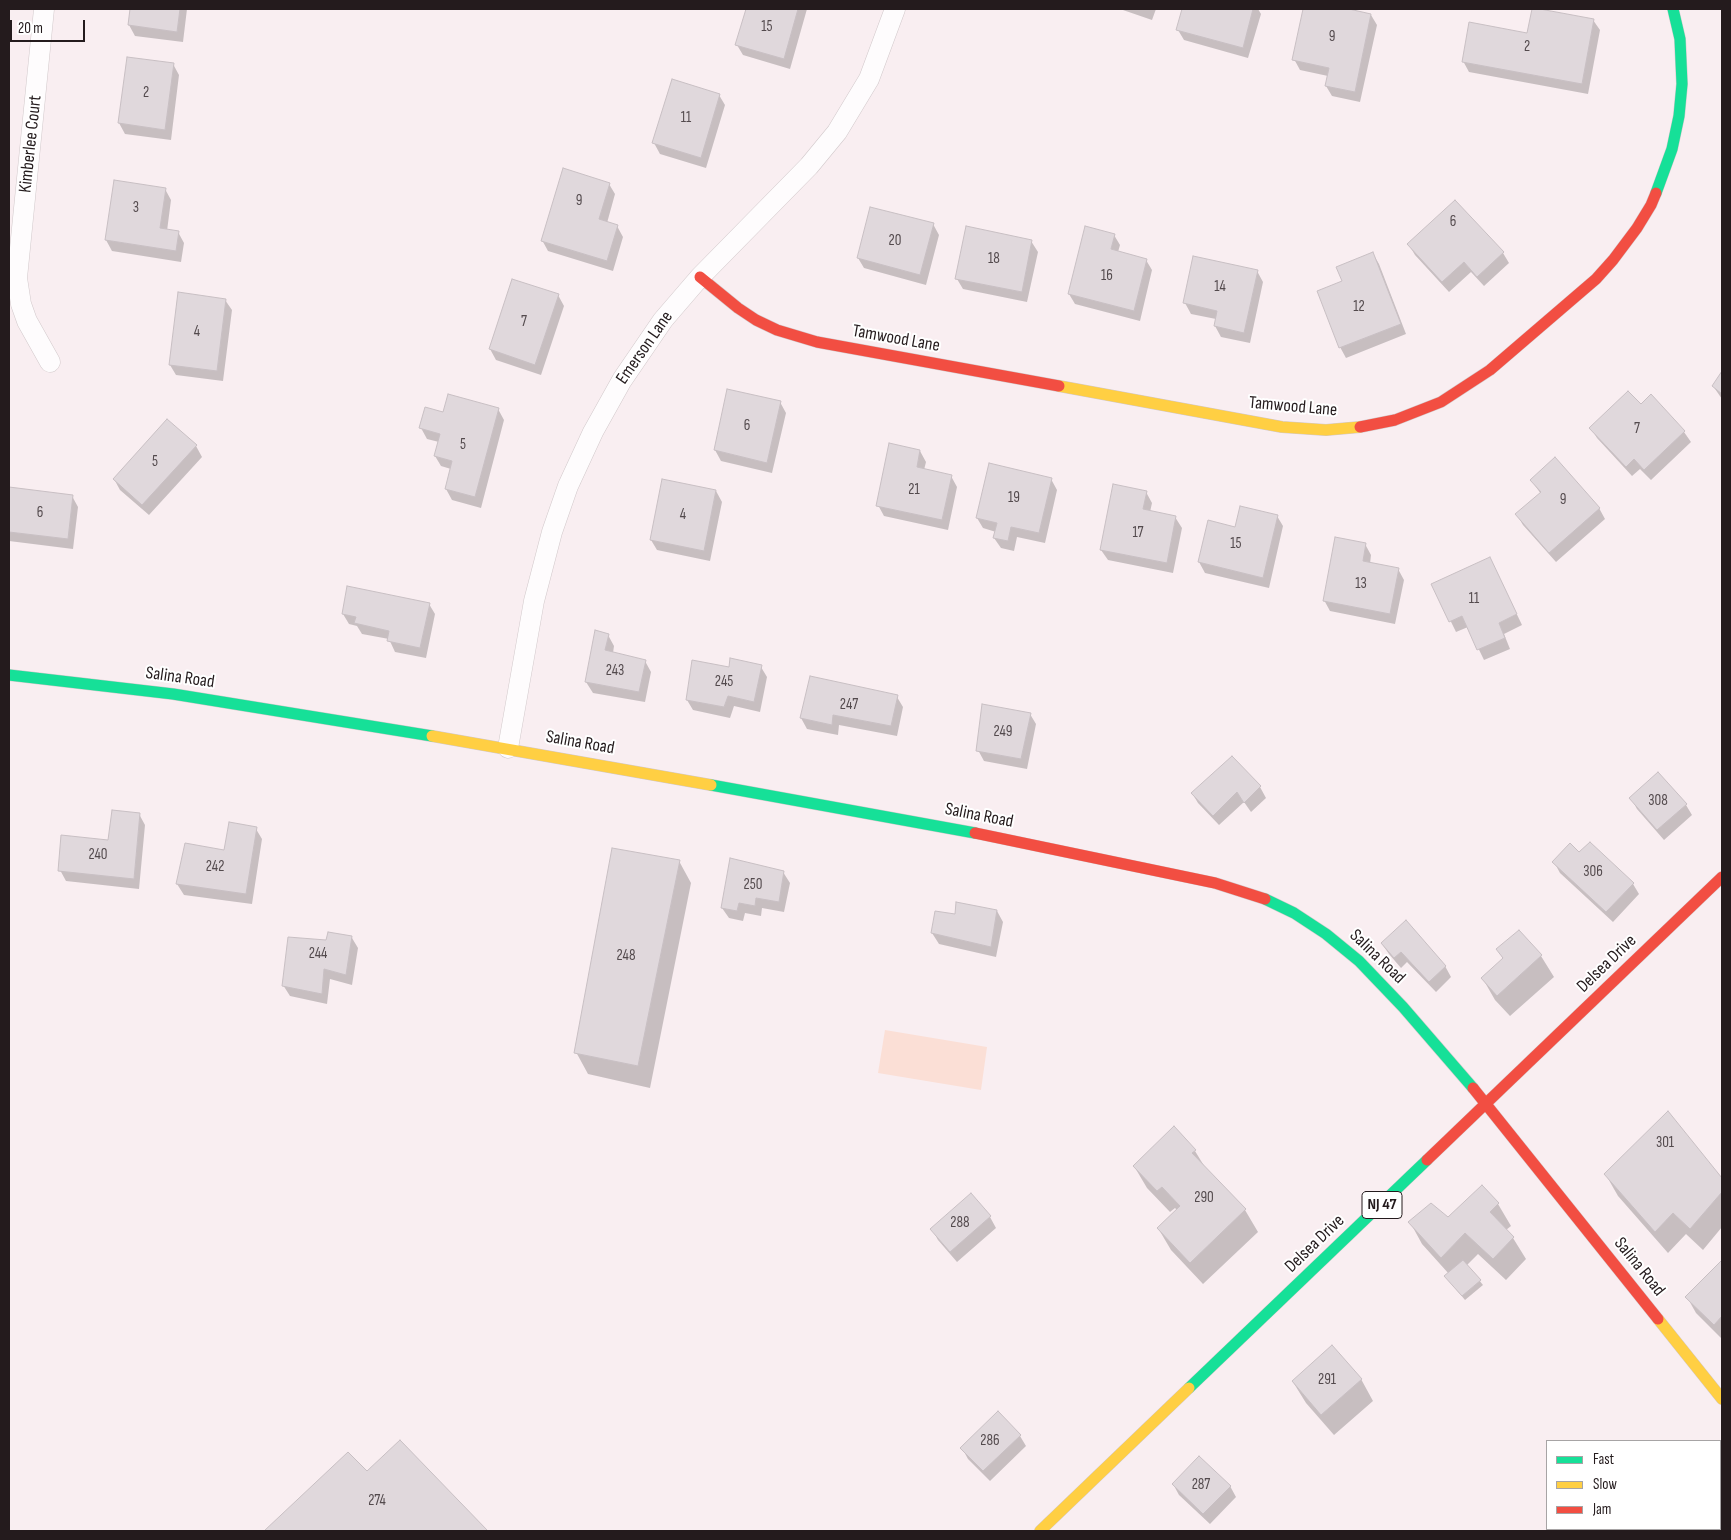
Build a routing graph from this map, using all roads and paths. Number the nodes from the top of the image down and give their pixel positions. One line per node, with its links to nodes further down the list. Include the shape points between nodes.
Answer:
1 (44, 9): 5 (street, Kimberlee Court, via 17,278 27,321)
2 (895, 9): 4 (street, Emerson Lane, via 869,79 838,132 810,166)
3 (1673, 9): 4 (street, Tamwood Lane, via 1682,62 1678,121 1662,179 1637,228 1596,280 1490,370 1441,402 1395,420 1326,430 1282,427 818,342 756,320)
4 (700, 277): 7 (street, Emerson Lane, via 663,320 627,372 568,486 534,601)
5 (50, 362)
6 (9, 675): 7 (street, Salina Road, via 173,694)
7 (508, 748): 9 (street, Salina Road, via 992,836 1215,883 1260,896 1326,934 1359,961)
8 (1722, 877): 9 (street, Delsea Drive / NJ 47)
9 (1487, 1104): 10 (street, Salina Road); 11 (street, Delsea Drive / NJ 47)
10 (1722, 1399)
11 (1040, 1531)

